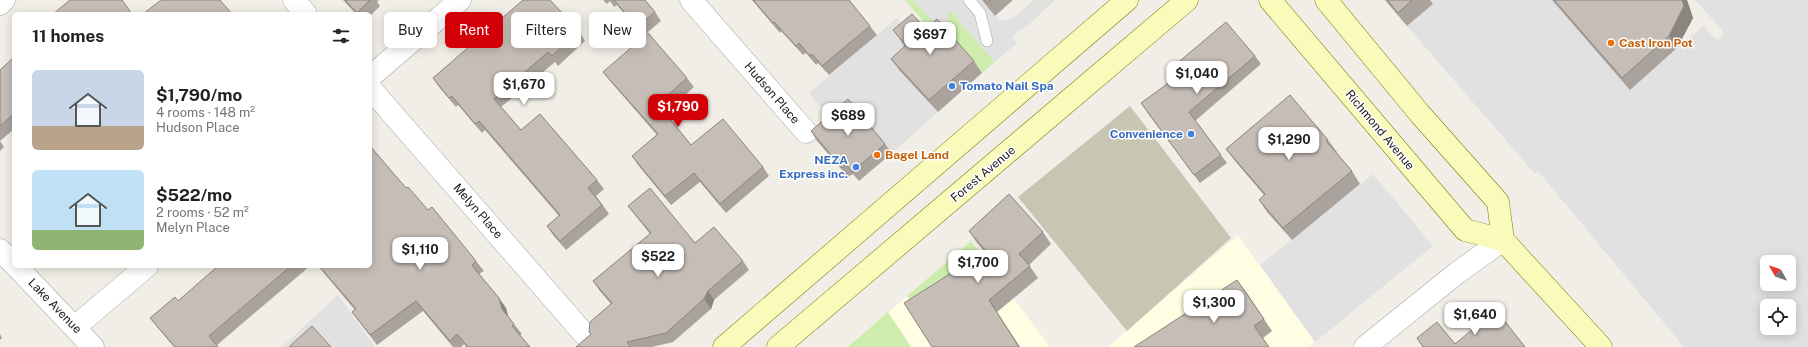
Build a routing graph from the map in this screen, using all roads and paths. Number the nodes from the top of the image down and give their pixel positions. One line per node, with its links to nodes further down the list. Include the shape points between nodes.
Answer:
1 (4, 0): 10 (street)
2 (294, 0): 11 (street)
3 (460, 0): 13 (street)
4 (690, 0): 15 (street, Hudson Place)
5 (969, 0): 12 (lane, via 980,13)
6 (1127, 0): 24 (main road)
7 (1187, 0): 25 (main road, Forest Avenue)
8 (1270, 0): 16 (main road, Richmond Avenue, via 1465,230)
9 (1326, 0): 16 (main road, via 1420,114 1498,202)
10 (0, 4)
11 (304, 12)
12 (987, 41)
13 (372, 75)
14 (372, 90): 22 (street, Melyn Place)
15 (806, 132)
16 (1504, 240): 26 (street, via 1457,272); 27 (main road)
17 (0, 250): 18 (street, Lake Avenue)
18 (12, 262)
19 (18, 268): 21 (street, Lake Avenue)
20 (145, 268): 21 (street)
21 (75, 327): 23 (street, Lake Avenue)
22 (585, 335)
23 (93, 347)
24 (724, 347)
25 (778, 347)
26 (1365, 347)
27 (1601, 347)

